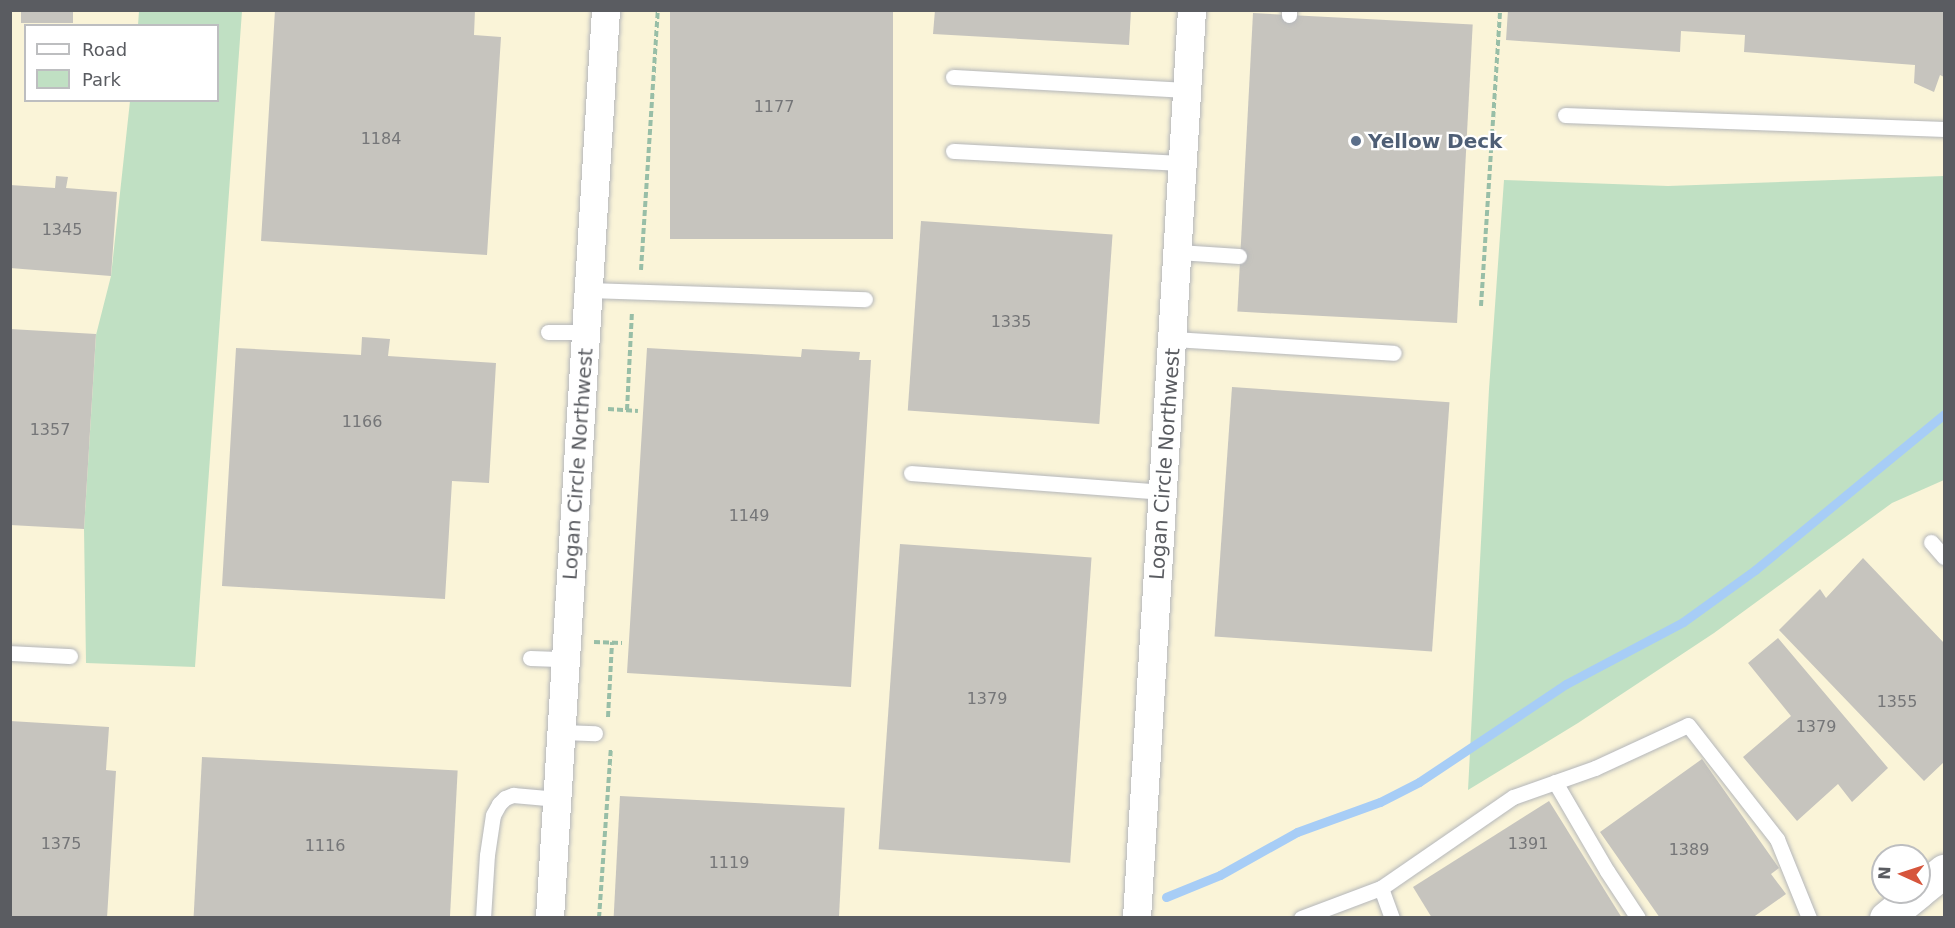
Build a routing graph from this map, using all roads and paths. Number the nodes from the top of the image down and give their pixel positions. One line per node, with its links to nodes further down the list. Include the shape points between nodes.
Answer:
1 (606, 10): 14 (street, Logan Circle Northwest)
2 (658, 10): 13 (path)
3 (1192, 10): 6 (street, Logan Circle Northwest)
4 (1500, 10): 17 (path)
5 (953, 77): 6 (lane)
6 (1188, 90): 10 (street, Logan Circle Northwest)
7 (1565, 115): 8 (lane)
8 (1944, 129)
9 (953, 151): 10 (lane)
10 (1183, 163): 11 (street, Logan Circle Northwest)
11 (1178, 252): 12 (lane); 20 (street, Logan Circle Northwest)
12 (1239, 256)
13 (642, 265)
14 (589, 290): 15 (lane); 19 (street, Logan Circle Northwest)
15 (633, 291): 16 (lane); 23 (path)
16 (865, 299)
17 (1481, 306)
18 (548, 332): 19 (lane)
19 (586, 332): 31 (street, Logan Circle Northwest)
20 (1173, 339): 21 (lane); 26 (street, Logan Circle Northwest)
21 (1394, 353)
22 (601, 408): 23 (path)
23 (627, 410): 24 (path)
24 (638, 411)
25 (911, 473): 26 (lane)
26 (1163, 492): 49 (street, Logan Circle Northwest)
27 (1931, 542): 28 (lane)
28 (1944, 557)
29 (612, 642): 30 (path); 31 (path); 35 (path)
30 (622, 643)
31 (577, 650): 34 (lane); 36 (street, Logan Circle Northwest)
32 (10, 653): 33 (lane)
33 (70, 656)
34 (530, 658)
35 (608, 723)
36 (562, 732): 37 (lane); 40 (street, Logan Circle Northwest)
37 (595, 733)
38 (611, 746): 48 (path)
39 (1554, 782): 43 (lane, via 1513,797); 52 (lane); 53 (lane, via 1596,768 1688,725 1777,839)
40 (558, 799): 46 (lane, via 513,795 499,804 493,815 487,855); 47 (street, Logan Circle Northwest)
41 (1944, 872): 42 (street)
42 (1931, 882)
43 (1381, 888): 50 (lane); 51 (lane)
44 (1904, 904): 45 (street)
45 (1887, 917)
46 (483, 918)
47 (550, 918)
48 (600, 918)
49 (1137, 918)
50 (1301, 918)
51 (1392, 918)
52 (1638, 918)
53 (1809, 918)

